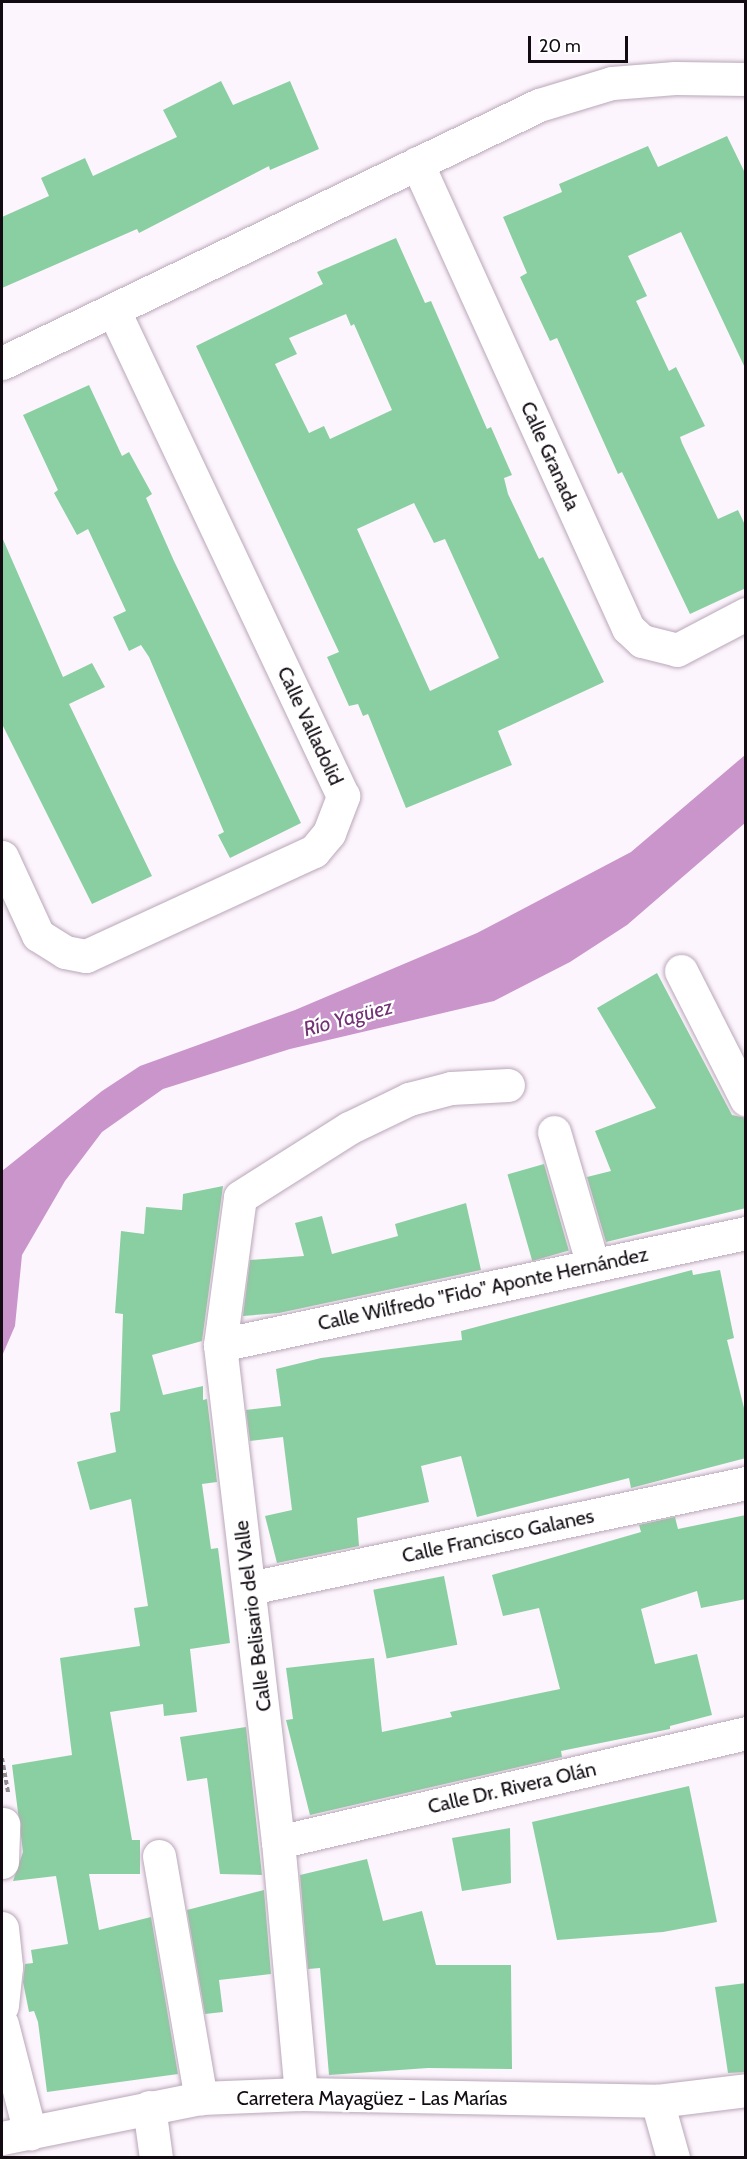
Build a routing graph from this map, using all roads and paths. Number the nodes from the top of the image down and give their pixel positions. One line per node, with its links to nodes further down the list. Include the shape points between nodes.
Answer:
1 (743, 84): 2 (street, via 675,78 612,83 539,105)
2 (417, 163): 3 (street); 5 (street, Calle Granada, via 628,628 642,640 677,650)
3 (114, 311): 4 (street); 6 (street, Calle Valladolid, via 343,796 329,833 314,851 86,956 64,952 38,935)
4 (2, 363)
5 (746, 614)
6 (2, 857)
7 (681, 971): 9 (street)
8 (508, 1085): 13 (street, Calle Belisario del Valle, via 451,1088 409,1099 349,1128 240,1197)
9 (746, 1099)
10 (554, 1132): 12 (street)
11 (746, 1233): 12 (street, Calle Wilfredo "Fido" Aponte Hernández)
12 (593, 1265): 13 (street, Calle Wilfredo "Fido" Aponte Hernández)
13 (220, 1345): 15 (street, Calle Belisario del Valle)
14 (746, 1483): 15 (street, Calle Francisco Galanes)
15 (250, 1588): 18 (street, Calle Belisario del Valle)
16 (746, 1733): 18 (street, Calle Dr. Rivera Olán)
17 (3, 1824): 20 (street)
18 (278, 1842): 25 (street, Calle Belisario del Valle)
19 (159, 1856): 26 (street)
20 (2, 1862)
21 (2, 1928): 22 (street, via 6,1967)
22 (2, 2006)
23 (2, 2024): 29 (street)
24 (746, 2090): 27 (street, Carretera Mayagüez - Las Marías)
25 (301, 2094): 26 (street, Carretera Mayagüez - Las Marías); 27 (street, Carretera Mayagüez - Las Marías)
26 (201, 2098): 28 (street, Carretera Mayagüez - Las Marías)
27 (657, 2102): 31 (street)
28 (149, 2107): 29 (street, Carretera Mayagüez - Las Marías); 30 (street)
29 (16, 2136)
30 (156, 2157)
31 (673, 2157)

